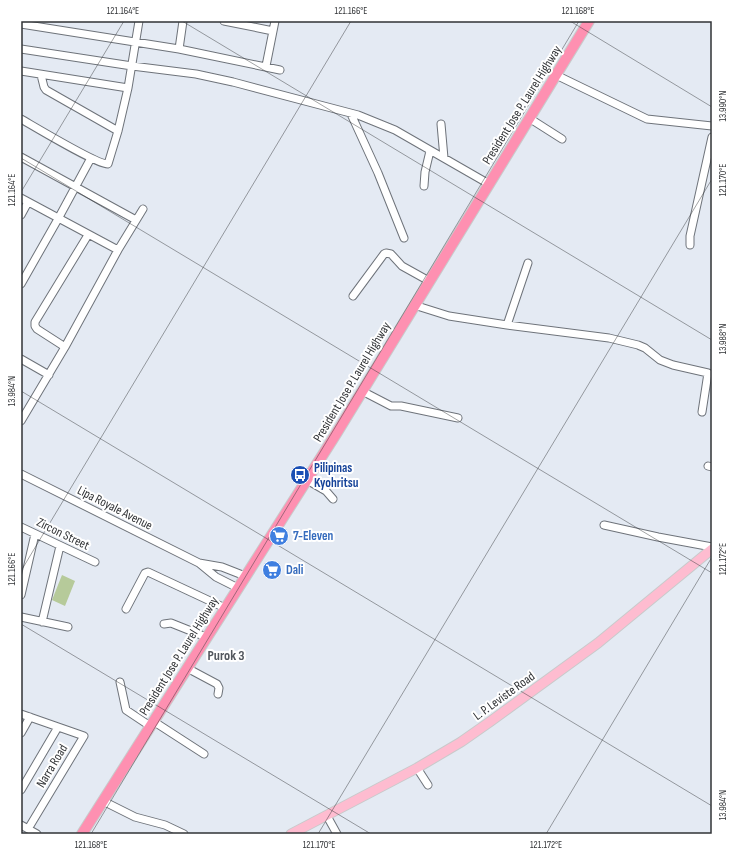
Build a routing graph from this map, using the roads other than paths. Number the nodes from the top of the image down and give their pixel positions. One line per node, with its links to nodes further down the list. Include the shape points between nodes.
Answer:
1 (139, 21): 8 (street)
2 (184, 21): 10 (street)
3 (224, 21): 7 (street)
4 (274, 21): 7 (street)
5 (589, 21): 16 (highway, President Jose P. Laurel Highway)
6 (21, 24): 8 (street)
7 (273, 30): 12 (street)
8 (136, 42): 10 (street); 11 (street)
9 (21, 49): 11 (street)
10 (179, 49): 12 (street)
11 (132, 66): 17 (street); 18 (street, via 172,70 233,82)
12 (266, 66): 13 (street)
13 (280, 70)
14 (21, 71): 15 (street)
15 (41, 75): 17 (street); 23 (street, via 46,90)
16 (556, 75): 19 (highway, President Jose P. Laurel Highway); 22 (street, via 647,119)
17 (128, 88): 23 (street)
18 (351, 114): 26 (street, via 395,130); 40 (street)
19 (530, 118): 25 (street); 30 (highway, President Jose P. Laurel Highway)
20 (21, 119): 28 (street)
21 (441, 124): 29 (street)
22 (712, 126)
23 (118, 132): 28 (street, via 108,164)
24 (712, 136): 41 (street)
25 (562, 139)
26 (430, 151): 29 (street); 31 (street)
27 (21, 157): 32 (street)
28 (91, 158): 32 (street)
29 (444, 158): 30 (street)
30 (489, 184): 44 (highway, President Jose P. Laurel Highway)
31 (424, 186)
32 (76, 187): 37 (street); 38 (street)
33 (21, 198): 34 (street)
34 (28, 202): 36 (street); 37 (street)
35 (143, 208): 38 (street)
36 (21, 215)
37 (58, 219): 39 (street); 45 (street)
38 (136, 220): 42 (street)
39 (88, 235): 42 (street); 49 (street, via 34,326)
40 (404, 238)
41 (690, 245)
42 (118, 250): 49 (street)
43 (528, 263): 48 (street)
44 (429, 281): 46 (street, via 402,266 391,254 386,253); 47 (highway, President Jose P. Laurel Highway)
45 (21, 284)
46 (353, 296)
47 (414, 305): 48 (street, via 449,316); 53 (highway, President Jose P. Laurel Highway)
48 (507, 325): 51 (street, via 609,338 638,345 660,360 673,365)
49 (65, 347): 52 (street)
50 (21, 358): 52 (street)
51 (710, 373): 54 (street)
52 (49, 374): 56 (street)
53 (362, 390): 55 (street, via 393,407 401,406); 58 (highway, President Jose P. Laurel Highway)
54 (702, 412)
55 (458, 418)
56 (21, 421)
57 (21, 474): 66 (street, Lipa Royale Avenue)
58 (307, 480): 59 (street, via 326,491); 67 (highway, President Jose P. Laurel Highway)
59 (333, 499)
60 (604, 525): 64 (street)
61 (21, 527): 62 (street, Zircon Street)
62 (35, 534): 63 (street, Zircon Street); 69 (street)
63 (60, 546): 65 (street, Zircon Street); 73 (street)
64 (712, 548): 86 (main road, L. P. Leviste Road, via 593,647 491,722)
65 (95, 562)
66 (199, 563): 67 (street, Lipa Royale Avenue, via 222,567); 68 (street, Lipa Royale Avenue, via 216,577)
67 (245, 576): 68 (highway, President Jose P. Laurel Highway)
68 (238, 588): 70 (highway, President Jose P. Laurel Highway)
69 (21, 595)
70 (225, 608): 71 (street, via 148,572 145,573); 76 (highway, President Jose P. Laurel Highway)
71 (126, 609)
72 (21, 617): 73 (street)
73 (42, 622): 75 (street)
74 (164, 624): 76 (street, via 171,623)
75 (68, 627)
76 (206, 637): 77 (highway, President Jose P. Laurel Highway)
77 (187, 668): 79 (street, via 217,684); 82 (highway, President Jose P. Laurel Highway)
78 (120, 682): 82 (street, via 126,710)
79 (218, 694)
80 (21, 714): 81 (street)
81 (30, 717): 83 (street); 84 (street)
82 (152, 723): 85 (street); 89 (highway, President Jose P. Laurel Highway)
83 (58, 727): 88 (street); 92 (street, Narra Road, via 84,736)
84 (21, 733)
85 (204, 754)
86 (417, 768): 87 (street); 90 (main road, L. P. Leviste Road)
87 (428, 785)
88 (21, 790)
89 (102, 801): 94 (highway, President Jose P. Laurel Highway); 95 (street, via 135,817 165,825)
90 (327, 816): 96 (main road, L. P. Leviste Road); 97 (street)
91 (21, 825): 92 (street)
92 (28, 829): 93 (street)
93 (37, 834)
94 (82, 834)
95 (184, 834)
96 (291, 834)
97 (337, 834)

